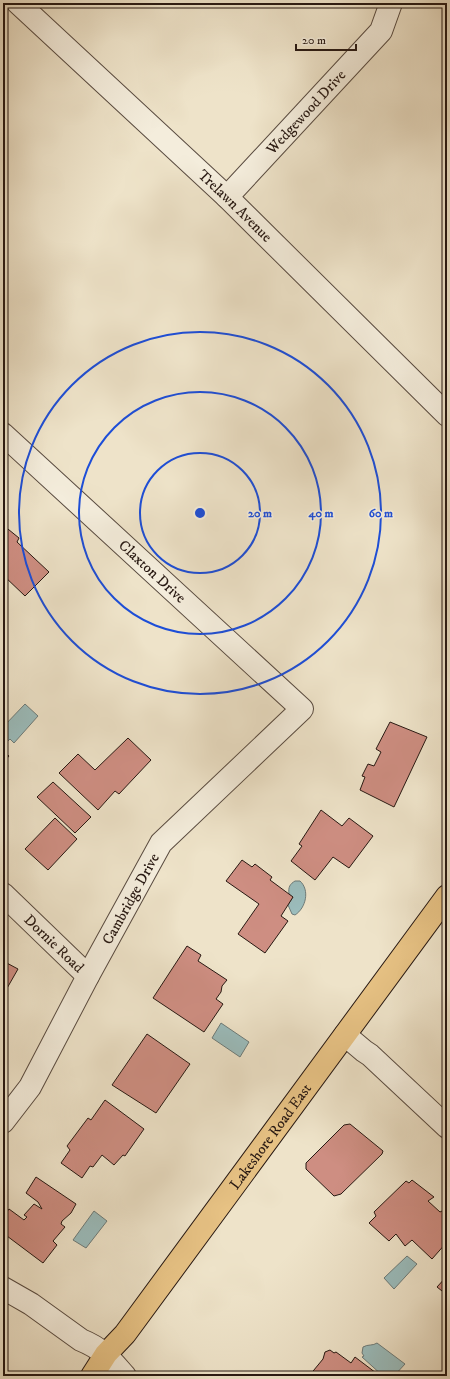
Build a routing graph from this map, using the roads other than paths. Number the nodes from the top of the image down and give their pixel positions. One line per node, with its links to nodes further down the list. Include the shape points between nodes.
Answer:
1 (18, 3): 3 (street, Trelawn Avenue)
2 (391, 3): 3 (street, Wedgewood Drive, via 381,31)
3 (227, 197): 4 (street, Trelawn Avenue)
4 (447, 415)
5 (3, 434): 6 (street, Claxton Drive)
6 (302, 709): 9 (street, Cambridge Drive, via 161,843)
7 (3, 894): 9 (street, Dornie Road)
8 (447, 896): 10 (main road, Lakeshore Road East)
9 (88, 976): 11 (street, Cambridge Drive, via 30,1087)
10 (345, 1035): 12 (street); 14 (main road, Lakeshore Road East, via 125,1334)
11 (3, 1122)
12 (447, 1127)
13 (3, 1288): 14 (street)
14 (106, 1354): 15 (main road, Lakeshore Road East); 16 (street)
15 (92, 1376)
16 (126, 1376)

